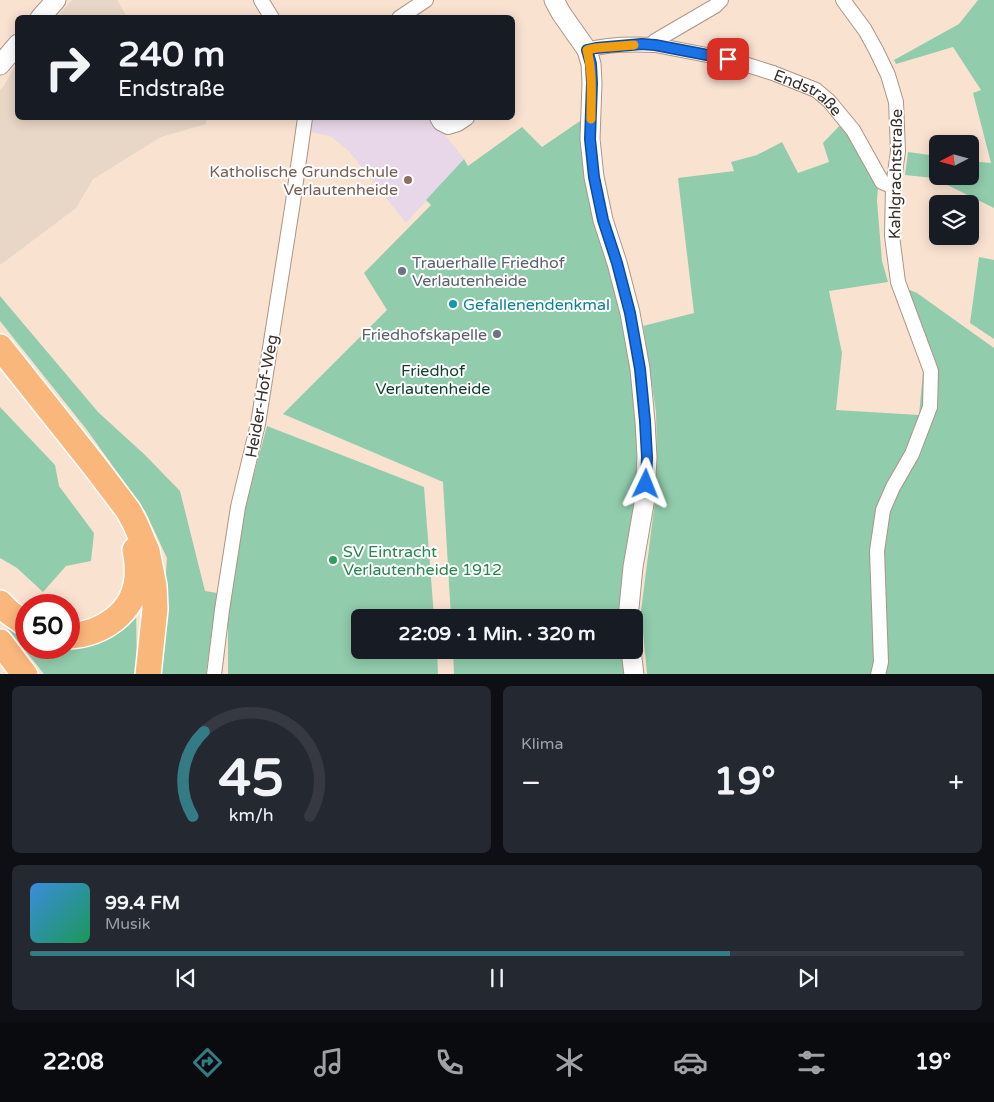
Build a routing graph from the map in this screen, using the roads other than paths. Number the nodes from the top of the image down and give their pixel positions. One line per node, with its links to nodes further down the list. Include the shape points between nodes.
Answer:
1 (56, 0): 7 (main road)
2 (261, 0): 8 (street)
3 (426, 0): 9 (street)
4 (554, 0): 12 (main road)
5 (721, 0): 10 (street, via 655,41)
6 (843, 0): 17 (street, Kahlgrachtstraße, via 876,50 888,74 896,102 898,150)
7 (43, 15)
8 (270, 15)
9 (403, 15)
10 (655, 45): 12 (street, Endstraße); 17 (street, Endstraße, via 728,59 816,90 853,130 882,182)
11 (15, 48): 13 (main road)
12 (587, 50): 21 (main road, via 591,64 590,139 594,177 630,313 645,421 645,498)
13 (0, 65)
14 (305, 120): 28 (street, Heider-Hof-Weg, via 258,424 238,507)
15 (438, 120): 16 (street, via 448,127)
16 (464, 120)
17 (893, 187): 30 (street, Kahlgrachtstraße, via 892,236 898,282 931,371 930,408 912,454 884,510 877,551 881,662)
18 (0, 347): 27 (highway, via 122,502 138,530 147,551 155,594)
19 (0, 373): 23 (highway, via 85,466 116,510 135,548 137,580 130,601 111,623)
20 (0, 603): 22 (highway)
21 (629, 609)
22 (15, 616)
23 (80, 634)
24 (0, 642): 26 (highway)
25 (632, 659): 29 (main road)
26 (26, 674)
27 (148, 674)
28 (214, 674)
29 (634, 674)
30 (878, 674)

